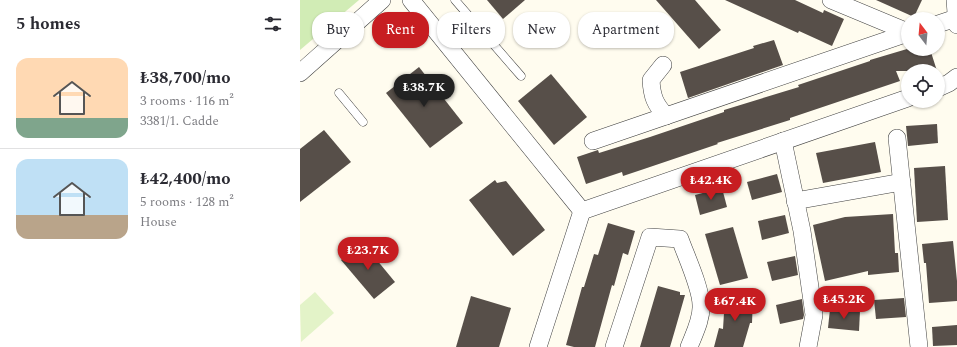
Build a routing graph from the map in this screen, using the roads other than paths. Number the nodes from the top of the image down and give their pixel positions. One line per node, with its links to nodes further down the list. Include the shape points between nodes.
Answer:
1 (382, 0): 11 (street)
2 (411, 0): 24 (street)
3 (455, 0): 12 (lane)
4 (831, 0): 8 (street)
5 (954, 0): 6 (street)
6 (956, 21): 7 (street)
7 (945, 23)
8 (901, 30)
9 (901, 35): 17 (street)
10 (663, 65): 17 (street, via 650,80 657,106)
11 (300, 73)
12 (521, 76)
13 (957, 77): 14 (street)
14 (945, 85)
15 (340, 93): 18 (lane)
16 (901, 100): 21 (street)
17 (666, 116): 20 (street)
18 (363, 122)
19 (897, 138): 22 (street)
20 (593, 141)
21 (783, 141): 23 (street); 24 (street)
22 (902, 182): 23 (street); 29 (street)
23 (795, 201): 28 (street, via 814,315)
24 (582, 211): 25 (street)
25 (538, 347)
26 (614, 347): 27 (street, via 650,237 680,239 697,286 701,305 700,320)
27 (689, 347)
28 (808, 347)
29 (919, 347)

